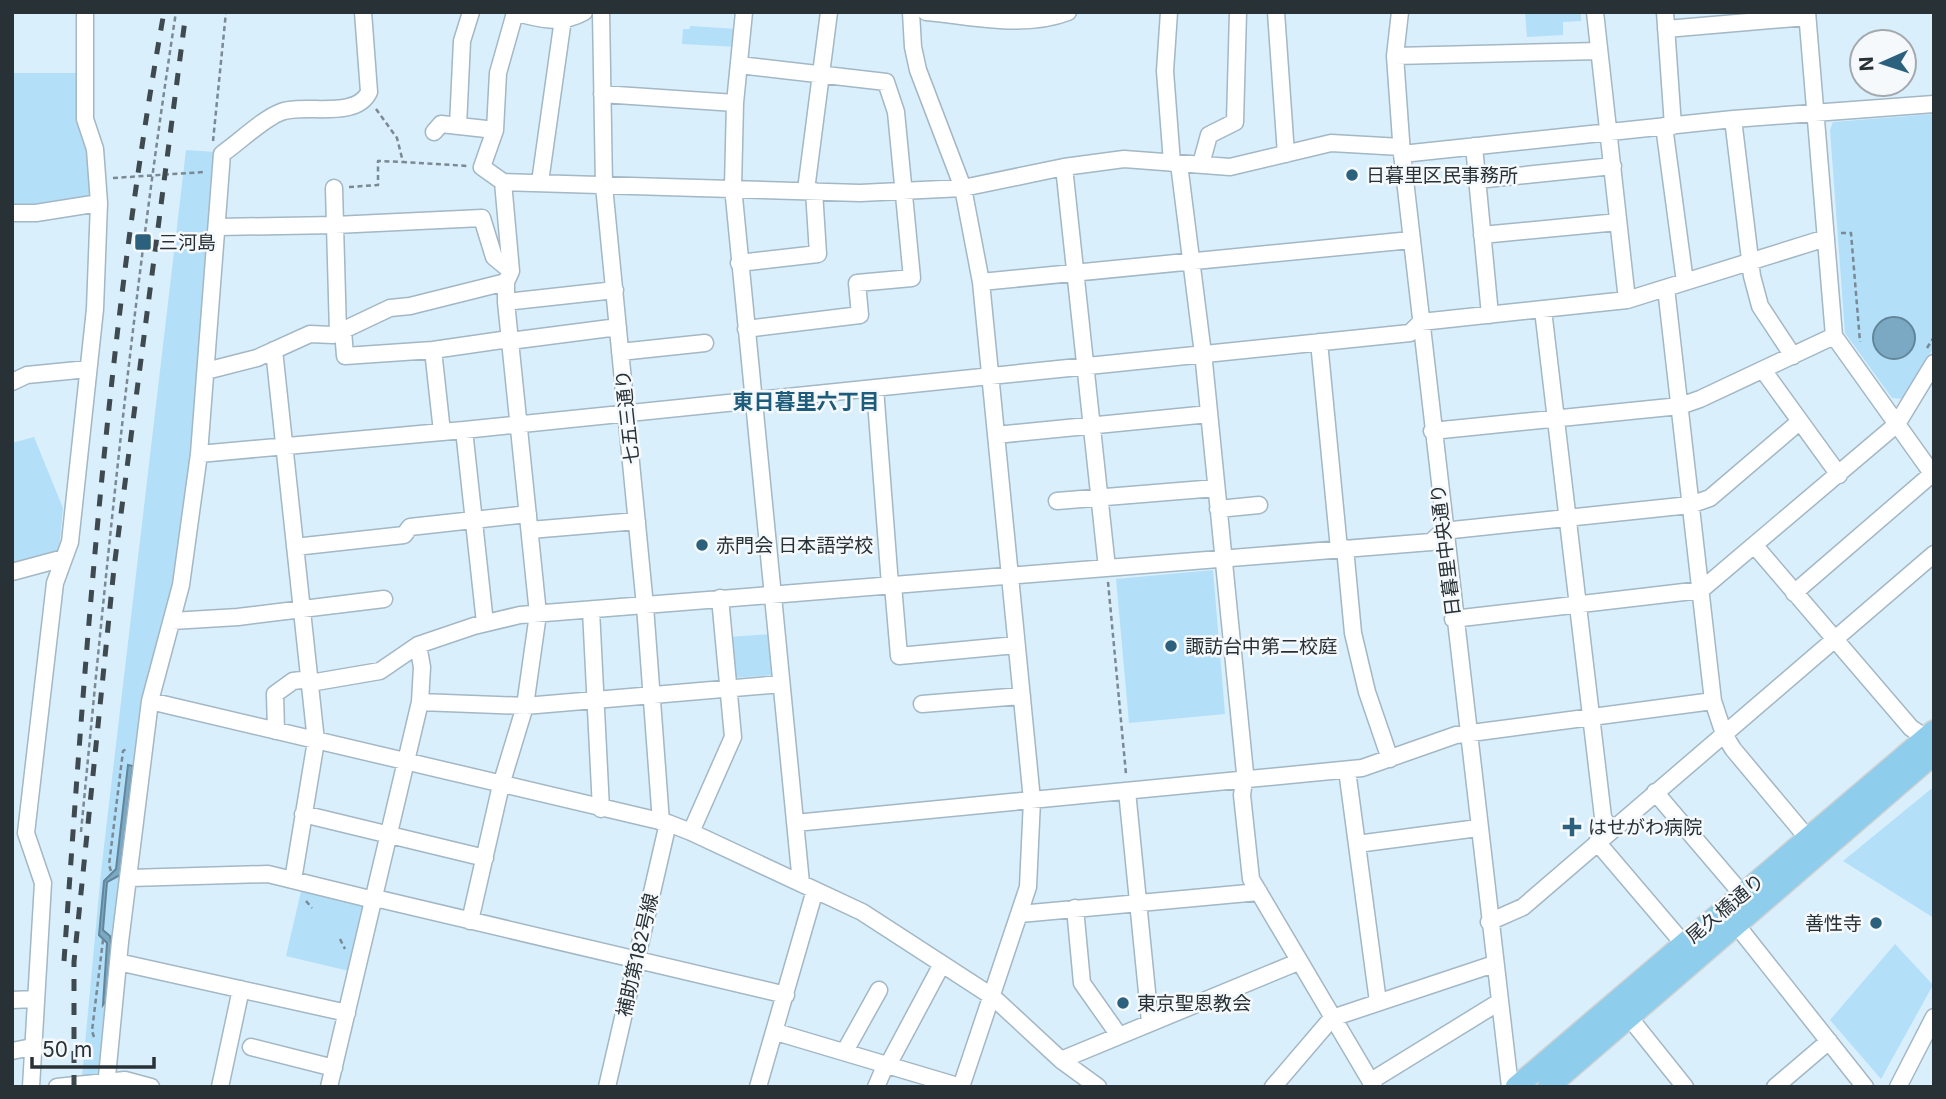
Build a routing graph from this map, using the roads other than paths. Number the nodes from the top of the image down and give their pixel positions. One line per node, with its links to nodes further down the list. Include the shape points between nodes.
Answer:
1 (85, 12): 50 (street, via 85,119 95,149)
2 (363, 12): 54 (street, via 366,98 355,106 281,112 217,148)
3 (471, 12): 29 (street, via 462,41)
4 (514, 12): 18 (street); 31 (street, via 498,73)
5 (584, 12): 18 (street)
6 (601, 12): 24 (street, 七五三通り)
7 (744, 12): 22 (street)
8 (829, 12): 23 (street)
9 (911, 12): 47 (street, via 918,69)
10 (926, 12): 11 (street, via 1025,20)
11 (1068, 12)
12 (1169, 12): 37 (street, via 1165,71)
13 (1238, 12): 38 (street, via 1235,122 1209,135)
14 (1276, 12): 36 (street)
15 (1400, 12): 21 (street, 日暮里中央通り)
16 (1595, 12): 20 (street)
17 (1807, 14): 19 (street); 27 (street)
18 (563, 19): 43 (street)
19 (1666, 20): 30 (street)
20 (1599, 51): 21 (street); 33 (street)
21 (1395, 56): 35 (street, 日暮里中央通り)
22 (739, 65): 23 (street); 25 (street)
23 (821, 75): 48 (street); 49 (street, via 886,82 896,112)
24 (602, 94): 25 (street); 44 (street, 七五三通り)
25 (735, 103): 45 (street)
26 (1934, 104): 27 (street)
27 (1814, 112): 28 (street); 56 (street)
28 (1733, 119): 30 (street); 59 (street)
29 (458, 126): 31 (street); 32 (street, via 441,124)
30 (1669, 126): 33 (street); 64 (street)
31 (495, 130): 42 (street, via 482,167)
32 (433, 132)
33 (1606, 132): 34 (street); 39 (street)
34 (1474, 146): 35 (street); 41 (street)
35 (1401, 150): 36 (street, via 1331,144); 57 (street, 日暮里中央通り)
36 (1286, 154): 38 (street, via 1230,166)
37 (1175, 164): 38 (street); 40 (street, via 1124,159); 58 (street)
38 (1201, 164)
39 (1613, 166): 41 (street); 52 (street)
40 (1064, 167): 47 (street); 61 (street)
41 (1477, 180): 55 (street)
42 (503, 182): 43 (street); 62 (street)
43 (540, 182): 44 (street)
44 (604, 186): 45 (street); 66 (street, 七五三通り)
45 (733, 187): 48 (street); 60 (street)
46 (334, 188): 53 (street)
47 (963, 188): 49 (street); 63 (street)
48 (810, 190): 49 (street); 60 (street, via 818,254)
49 (903, 191): 73 (street, via 912,278 857,284 860,315)
50 (99, 203): 51 (street); 86 (street)
51 (12, 214)
52 (1618, 222): 55 (street); 67 (street)
53 (335, 225): 54 (street); 62 (street, via 482,218 494,257); 74 (street)
54 (218, 227): 88 (street)
55 (1482, 235): 70 (street)
56 (1832, 235): 59 (street); 75 (street)
57 (1411, 240): 58 (street); 71 (street, 日暮里中央通り)
58 (1191, 261): 61 (street); 82 (street)
59 (1751, 261): 64 (street); 83 (street, via 1760,306)
60 (739, 263): 73 (street)
61 (1078, 272): 63 (street); 85 (street)
62 (508, 276): 68 (street); 74 (street, via 390,308)
63 (981, 282): 89 (street)
64 (1685, 282): 65 (street)
65 (1666, 288): 67 (street); 93 (street)
66 (615, 290): 68 (street); 72 (street, 七五三通り)
67 (1627, 300): 69 (street)
68 (506, 302): 76 (street)
69 (1543, 310): 70 (street); 96 (street)
70 (1490, 316): 71 (street)
71 (1421, 322): 77 (street, via 1410,332); 102 (street, 日暮里中央通り)
72 (618, 327): 76 (street); 81 (street, 七五三通り)
73 (746, 329): 92 (street)
74 (341, 331): 79 (street, via 310,334); 80 (street, via 345,356)
75 (1834, 336): 83 (street); 98 (street)
76 (510, 340): 80 (street); 99 (street)
77 (1319, 342): 82 (street); 122 (street)
78 (705, 343): 81 (street)
79 (274, 350): 88 (street); 105 (street)
80 (433, 350): 103 (street)
81 (620, 352): 94 (street, 七五三通り)
82 (1203, 354): 85 (street); 95 (street)
83 (1793, 355): 87 (street)
84 (1927, 360): 98 (street)
85 (1086, 366): 89 (street); 100 (street)
86 (88, 369): 90 (street, via 26,375); 124 (street, via 70,542)
87 (1763, 370): 93 (street); 97 (street)
88 (206, 371): 106 (street)
89 (990, 376): 91 (street); 104 (street)
90 (12, 383)
91 (875, 388): 92 (street); 129 (street)
92 (753, 400): 94 (street); 132 (street)
93 (1680, 406): 96 (street); 113 (street)
94 (626, 414): 99 (street); 117 (street, 七五三通り)
95 (1209, 414): 100 (street); 109 (street)
96 (1556, 420): 102 (street); 115 (street)
97 (1799, 422): 107 (street); 113 (street, via 1710,498)
98 (1897, 424): 107 (street); 108 (street)
99 (519, 425): 101 (street); 118 (street)
100 (1092, 426): 104 (street); 110 (street)
101 (464, 430): 103 (street); 116 (street)
102 (1432, 431): 119 (street, 日暮里中央通り)
103 (442, 432): 105 (street)
104 (996, 435): 128 (street)
105 (285, 447): 106 (street); 121 (street)
106 (199, 454): 141 (street)
107 (1839, 475): 120 (street)
108 (1933, 475): 131 (street)
109 (1216, 488): 110 (street); 114 (street)
110 (1100, 499): 111 (street); 126 (street)
111 (1057, 500)
112 (1259, 505): 114 (street)
113 (1690, 505): 115 (street); 130 (street)
114 (1218, 509): 125 (street)
115 (1567, 518): 119 (street); 136 (street)
116 (473, 520): 118 (street); 121 (street, via 410,527 404,535); 142 (street)
117 (637, 521): 118 (street); 135 (street, 七五三通り)
118 (529, 522): 139 (street)
119 (1443, 531): 122 (street, via 1431,542); 140 (street, 日暮里中央通り)
120 (1755, 546): 130 (street); 131 (street)
121 (295, 547): 137 (street)
122 (1342, 548): 125 (street); 163 (street, via 1353,632)
123 (1934, 554): 143 (street)
124 (64, 558): 127 (street); 178 (street, via 55,583)
125 (1223, 558): 126 (street); 166 (street)
126 (1107, 568): 128 (street)
127 (12, 572)
128 (1010, 576): 129 (street); 145 (street)
129 (891, 585): 132 (street); 145 (street, via 899,656)
130 (1701, 590): 136 (street); 153 (street)
131 (1794, 593): 143 (street)
132 (772, 594): 133 (street); 147 (street)
133 (720, 598): 135 (street); 148 (street)
134 (384, 599): 137 (street)
135 (646, 606): 138 (street); 149 (street, 七五三通り)
136 (1576, 606): 140 (street); 157 (street)
137 (302, 608): 141 (street); 146 (street)
138 (591, 610): 139 (street); 151 (street)
139 (538, 614): 142 (street); 156 (street)
140 (1453, 619): 159 (street, 日暮里中央通り)
141 (172, 621): 152 (street)
142 (485, 623): 144 (street)
143 (1833, 641): 160 (street); 162 (street, via 1911,728)
144 (418, 645): 146 (street, via 380,671); 154 (street)
145 (1016, 645): 150 (street)
146 (310, 681): 158 (street, via 293,681 275,694); 161 (street)
147 (781, 684): 148 (street); 174 (street)
148 (729, 689): 149 (street); 177 (street, via 733,737)
149 (652, 696): 151 (street); 173 (street, 七五三通り)
150 (1022, 696): 155 (street); 170 (street)
151 (596, 700): 156 (street); 171 (street)
152 (150, 701): 158 (street); 184 (street)
153 (1713, 701): 157 (street); 160 (street)
154 (420, 702): 156 (street); 164 (street)
155 (922, 704)
156 (524, 706): 167 (street)
157 (1590, 716): 159 (street); 176 (street, via 1603,817)
158 (276, 731): 161 (street)
159 (1468, 734): 163 (street); 175 (street, 日暮里中央通り)
160 (1724, 734): 169 (street); 182 (street)
161 (316, 741): 164 (street); 172 (street)
162 (1932, 741): 182 (main road, 尾久橋通り)
163 (1390, 759): 165 (street)
164 (404, 762): 167 (street); 179 (street)
165 (1347, 770): 166 (street); 181 (street)
166 (1244, 780): 168 (street); 187 (street, via 1251,878)
167 (501, 785): 171 (street); 183 (street)
168 (1127, 791): 170 (street); 190 (street)
169 (1655, 792): 176 (street); 188 (street)
170 (1032, 800): 174 (street); 192 (street, via 1028,887)
171 (601, 809): 173 (street)
172 (303, 814): 179 (street); 185 (street)
173 (665, 822): 177 (street); 197 (street, 補助第182号線)
174 (795, 824): 186 (street)
175 (1478, 828): 181 (street); 194 (street, 日暮里中央通り)
176 (1610, 830): 180 (street)
177 (691, 832): 186 (street)
178 (19, 834): 206 (street, via 43,883)
179 (389, 834): 183 (street); 189 (street)
180 (1597, 842): 194 (street, via 1523,907); 196 (street)
181 (1357, 844): 208 (street)
182 (1814, 845): 188 (main road, 尾久橋通り); 195 (main road, 尾久橋通り)
183 (485, 858): 193 (street)
184 (130, 878): 185 (street, via 268,874); 198 (street)
185 (293, 880): 189 (street)
186 (808, 886): 200 (street, via 862,912); 204 (street)
187 (1259, 892): 190 (street); 199 (street)
188 (1742, 894): 196 (main road, 尾久橋通り)
189 (375, 899): 193 (street); 210 (street)
190 (1139, 902): 191 (street); 214 (street)
191 (1075, 908): 192 (street); 216 (street, via 1082,983)
192 (1020, 914): 205 (street)
193 (470, 921): 197 (street)
194 (1489, 922): 201 (street, 日暮里中央通り)
195 (1735, 923): 211 (main road, 尾久橋通り); 217 (street)
196 (1683, 943): 239 (main road, 尾久橋通り)
197 (636, 960): 204 (street); 233 (street, 補助第182号線)
198 (118, 962): 202 (street); 225 (street)
199 (1298, 962): 213 (street); 214 (street)
200 (942, 964): 205 (street); 223 (street)
201 (1494, 964): 208 (street); 209 (street, 日暮里中央通り)
202 (242, 989): 210 (street); 231 (street)
203 (879, 990): 221 (street)
204 (786, 995): 215 (street)
205 (993, 997): 222 (street); 236 (street)
206 (35, 999): 207 (street); 218 (street)
207 (12, 1000)
208 (1378, 1002): 213 (street)
209 (1499, 1002): 226 (street); 238 (street, 日暮里中央通り)
210 (347, 1013): 224 (street)
211 (1629, 1017): 240 (main road, 尾久橋通り); 241 (street)
212 (1934, 1017): 244 (street)
213 (1332, 1018): 226 (street); 237 (street)
214 (1150, 1022): 216 (street)
215 (776, 1032): 221 (street); 234 (street)
216 (1118, 1034): 222 (street)
217 (1829, 1041): 242 (street); 243 (street)
218 (32, 1047): 220 (street); 228 (street)
219 (251, 1047): 224 (street)
220 (12, 1051)
221 (845, 1051): 223 (street)
222 (1061, 1059): 227 (street)
223 (887, 1065): 235 (street); 236 (street)
224 (334, 1068): 232 (street)
225 (107, 1084): 229 (street); 230 (street, via 125,1080)
226 (1372, 1084)
227 (1092, 1085)
228 (31, 1087)
229 (57, 1087)
230 (151, 1087)
231 (220, 1087)
232 (330, 1087)
233 (607, 1087)
234 (758, 1087)
235 (876, 1087)
236 (961, 1087)
237 (1273, 1087)
238 (1510, 1087)
239 (1517, 1087)
240 (1548, 1087)
241 (1685, 1087)
242 (1774, 1087)
243 (1865, 1087)
244 (1898, 1087)

